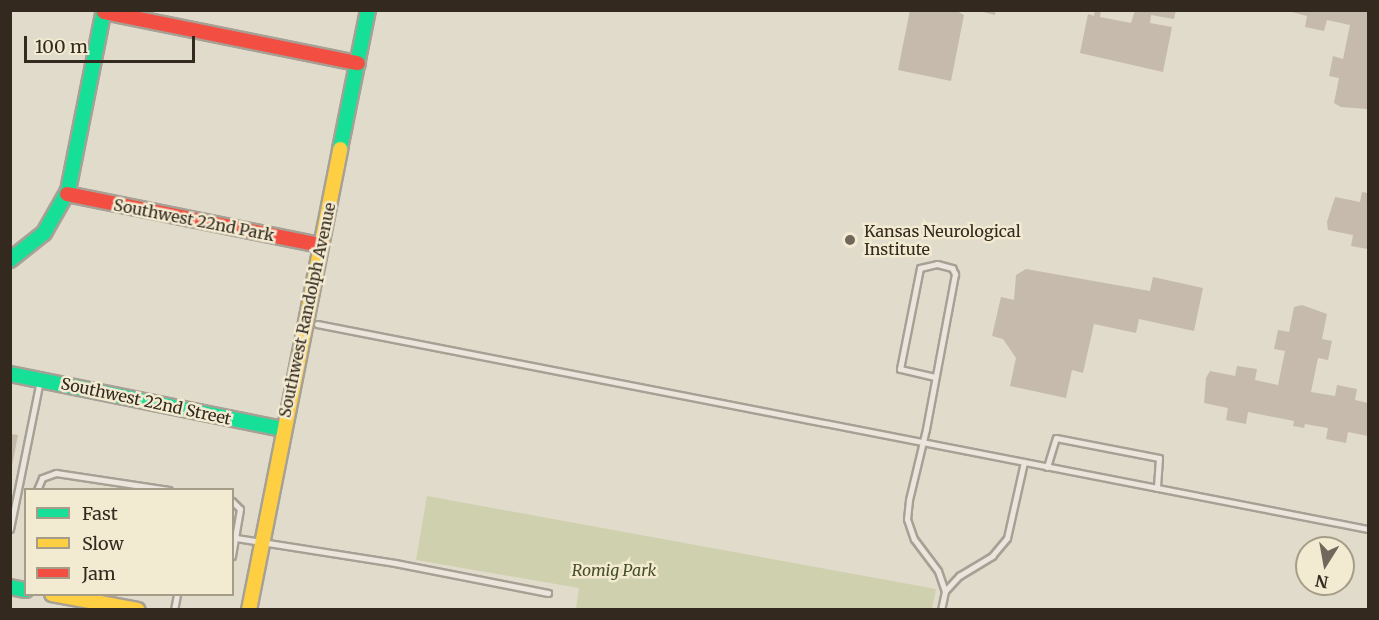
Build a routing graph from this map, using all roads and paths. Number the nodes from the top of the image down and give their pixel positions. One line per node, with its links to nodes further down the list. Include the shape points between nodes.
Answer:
1 (368, 10): 3 (street, Southwest Randolph Avenue)
2 (104, 11): 3 (street); 4 (street)
3 (358, 63): 5 (street, Southwest Randolph Avenue)
4 (67, 194): 5 (street, Southwest 22nd Park); 6 (street, via 44,233)
5 (321, 245): 11 (street, Southwest Randolph Avenue)
6 (10, 260)
7 (318, 324): 12 (lane)
8 (10, 374): 10 (street, Southwest 22nd Street)
9 (935, 377): 9 (lane, via 955,274 951,268 937,264 920,268 900,369); 12 (lane)
10 (40, 380): 11 (street, Southwest 22nd Street); 19 (lane)
11 (282, 429): 22 (street, Southwest Randolph Avenue)
12 (920, 442): 13 (lane); 24 (lane, via 907,519 914,539 938,571)
13 (1023, 462): 14 (lane); 24 (lane, via 1012,525 1000,548 959,576)
14 (1047, 466): 17 (lane); 17 (lane, via 1053,439 1159,458)
15 (37, 488): 16 (lane, via 42,478 56,473)
16 (162, 488)
17 (1157, 488): 20 (lane)
18 (234, 503): 21 (lane, via 240,509)
19 (10, 529)
20 (1368, 529)
21 (236, 538): 22 (lane); 23 (lane)
22 (261, 542): 25 (lane); 28 (street, Southwest Randolph Avenue)
23 (234, 547)
24 (945, 591): 29 (lane)
25 (548, 593)
26 (66, 596): 27 (street)
27 (138, 609)
28 (249, 609)
29 (941, 609)

